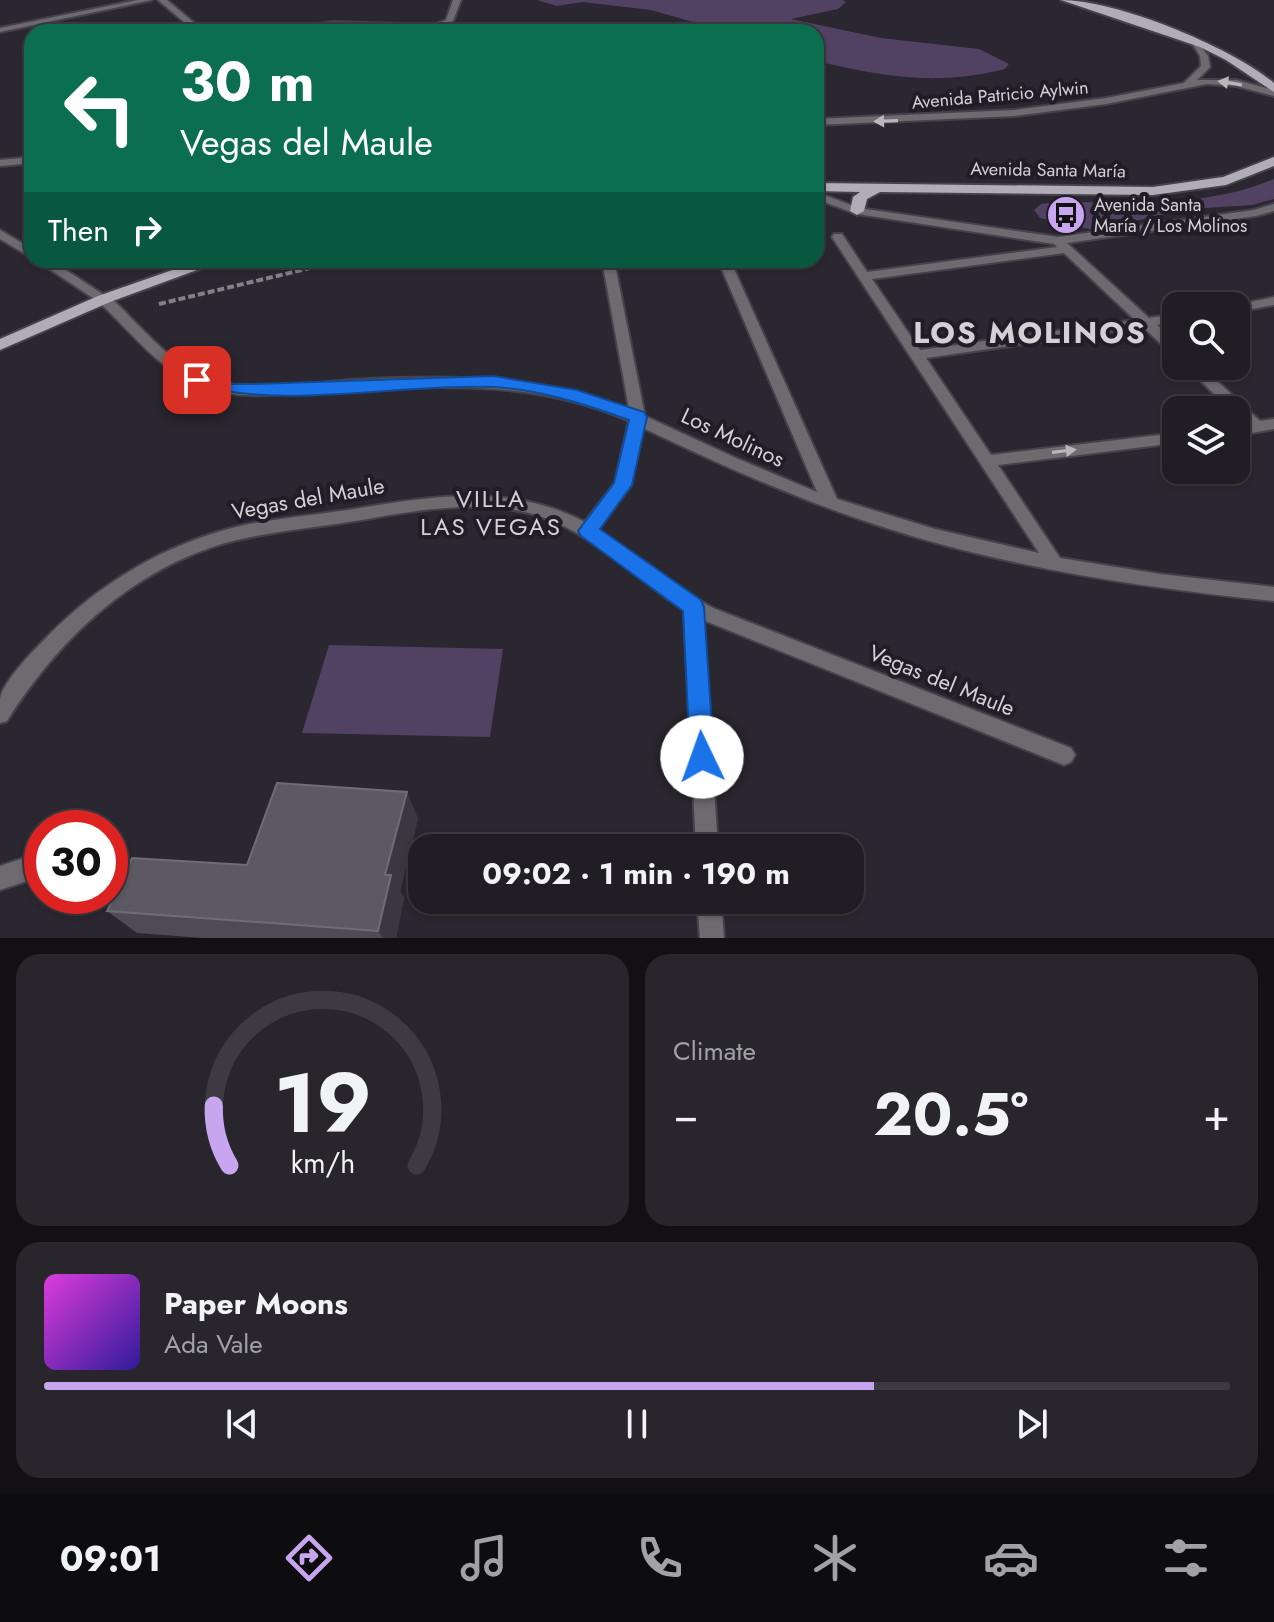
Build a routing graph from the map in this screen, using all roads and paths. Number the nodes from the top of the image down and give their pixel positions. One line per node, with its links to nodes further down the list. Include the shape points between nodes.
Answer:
1 (148, 0): 5 (street)
2 (162, 0): 7 (street)
3 (457, 0): 8 (street, via 449,21)
4 (1066, 0): 11 (main road)
5 (134, 1): 6 (street)
6 (28, 24)
7 (191, 24)
8 (442, 24)
9 (24, 25): 10 (street)
10 (0, 30)
11 (1193, 42): 12 (street, via 1206,67); 13 (main road, via 1255,73)
12 (1186, 86): 13 (street, Avenida Patricio Aylwin, one-way to 12, via 1222,81); 14 (street, Avenida Patricio Aylwin, one-way to 14, via 1015,113)
13 (1274, 91)
14 (824, 122)
15 (24, 161): 17 (street)
16 (1274, 161): 19 (main road, Avenida Santa María, via 1226,181 1153,191)
17 (0, 163)
18 (824, 187): 19 (main road, Avenida Santa María)
19 (881, 187): 22 (main road, via 860,197)
20 (824, 198): 22 (street)
21 (1274, 207): 25 (street)
22 (857, 211): 25 (street)
23 (0, 234): 26 (street)
24 (838, 237): 33 (street)
25 (1063, 245): 33 (street); 39 (street)
26 (24, 249)
27 (55, 268): 34 (street, Los Molinos)
28 (193, 268): 34 (main road)
29 (303, 268): 32 (path)
30 (610, 268): 44 (street)
31 (728, 268): 50 (street)
32 (298, 269): 37 (path)
33 (864, 276): 42 (street)
34 (104, 299): 37 (street, Los Molinos); 41 (main road)
35 (1274, 301): 36 (street)
36 (1250, 305)
37 (124, 317): 44 (street, Los Molinos, via 184,372 214,386 255,390 493,382 577,396)
38 (1162, 320): 39 (street)
39 (1148, 322): 40 (street); 42 (street)
40 (1162, 336)
41 (0, 345)
42 (916, 355): 49 (street)
43 (1208, 380): 46 (street)
44 (638, 417): 50 (street, Los Molinos, via 737,466); 51 (street, via 623,485)
45 (1274, 424): 46 (street)
46 (1258, 428): 47 (street)
47 (1250, 429)
48 (1162, 440): 49 (street, one-way to 48)
49 (986, 461): 52 (street)
50 (830, 502): 52 (street, Los Molinos)
51 (588, 531): 54 (street, Vegas del Maule); 55 (street, Vegas del Maule, via 538,509 460,499 226,537 163,562 102,599 47,649)
52 (1055, 564): 53 (street, Los Molinos)
53 (1274, 594)
54 (693, 607): 56 (street, Vegas del Maule); 57 (street)
55 (0, 714)
56 (1064, 755)
57 (706, 834)
58 (24, 870): 59 (street)
59 (0, 878)
60 (710, 914): 61 (street)
61 (712, 938)

